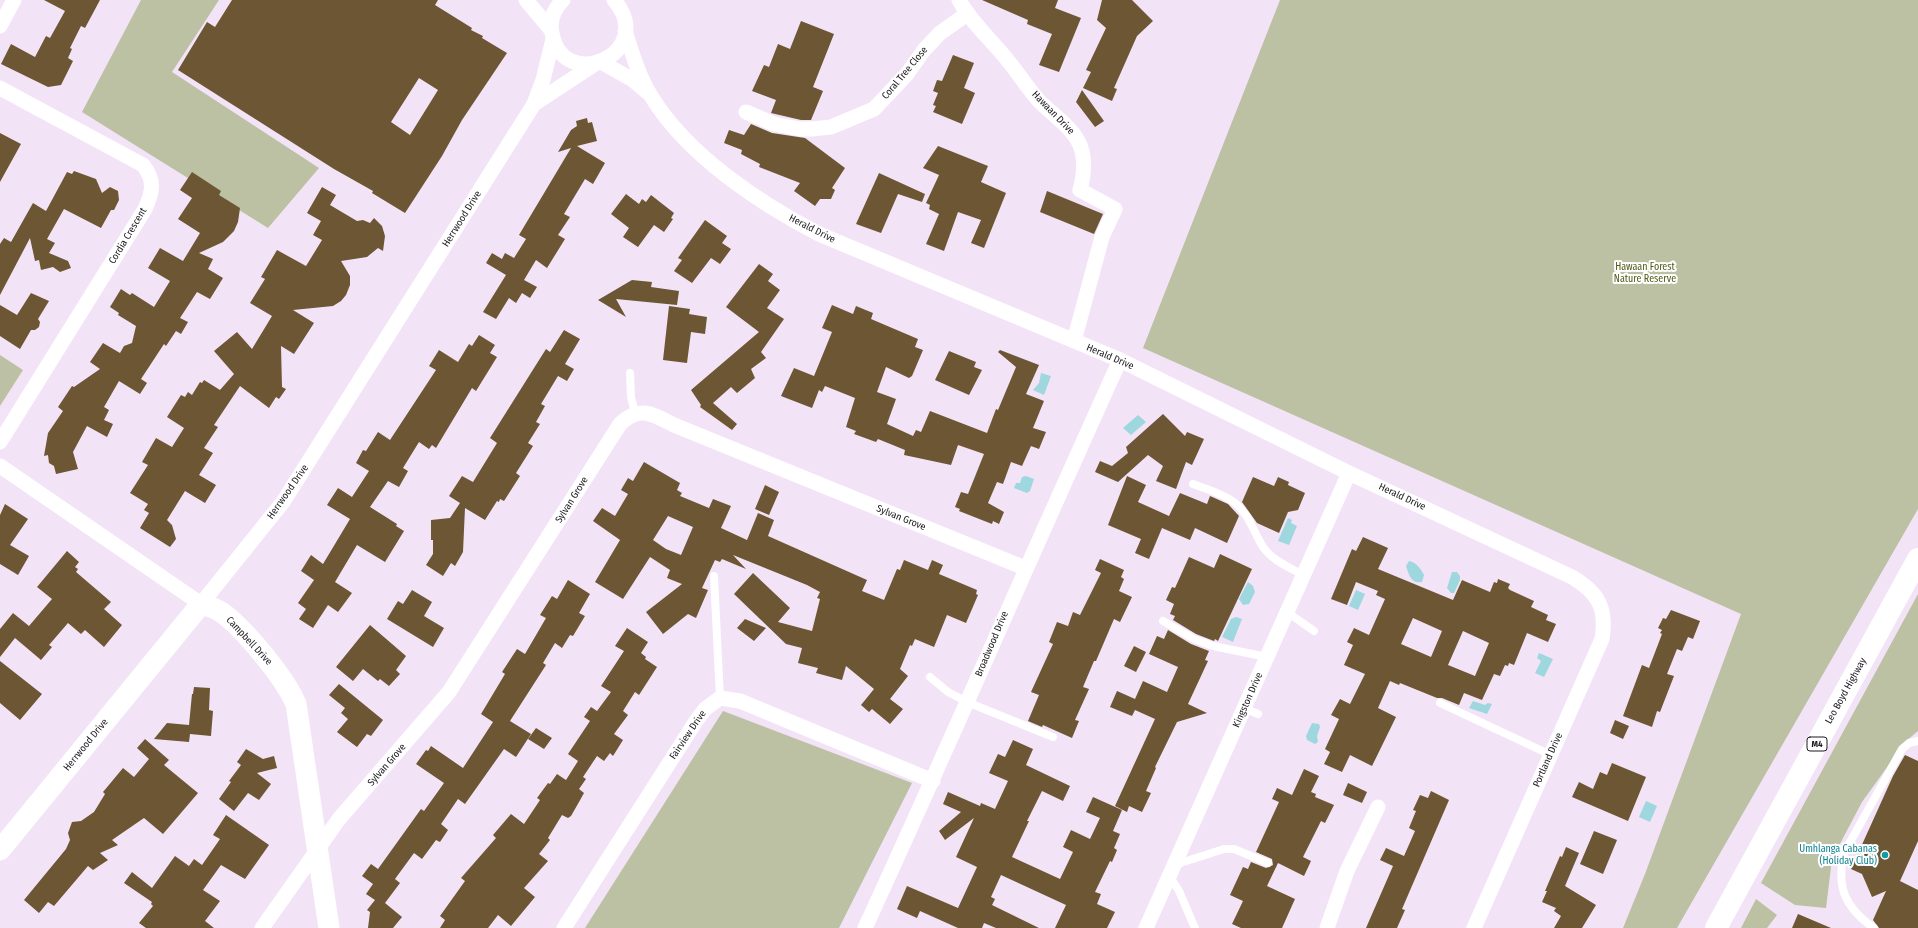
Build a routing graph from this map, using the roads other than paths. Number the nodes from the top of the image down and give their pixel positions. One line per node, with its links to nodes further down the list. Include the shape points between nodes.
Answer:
1 (14, 0): 7 (street)
2 (526, 0): 9 (street)
3 (563, 0): 9 (street, Herrwood Drive, via 552,17)
4 (959, 0): 6 (street, Hawaan Drive)
5 (619, 3): 8 (street, Herald Drive, via 625,19)
6 (967, 14): 14 (street, Coral Tree Close, via 940,33 874,109 831,127 812,129 781,126); 15 (street, Hawaan Drive, via 1010,62 1034,95 1075,136 1081,146 1084,162 1080,190 1116,209 1102,237)
7 (0, 26)
8 (625, 31): 10 (street, Herrwood Drive, via 617,51); 12 (street, Herald Drive)
9 (552, 34): 10 (street, via 557,48 564,56 574,62); 13 (street, Herrwood Drive, via 543,80)
10 (598, 63): 12 (street, Herald Drive, via 633,80); 13 (street, Herrwood Drive)
11 (0, 88): 19 (street, Cordia Crescent, via 142,165 150,174 153,186 145,209)
12 (650, 96): 15 (street, Herald Drive, via 677,132 697,153 759,198 801,224 819,234)
13 (534, 104): 28 (street, Herrwood Drive, via 283,502)
14 (746, 112)
15 (1074, 341): 16 (street, Herald Drive)
16 (1120, 360): 21 (street, Herald Drive); 24 (street, Broadwood Drive)
17 (630, 373): 18 (lane)
18 (635, 413): 24 (street, Sylvan Grove, via 654,415); 44 (street, Sylvan Grove, via 620,424 449,692 340,819)
19 (0, 442)
20 (0, 466): 28 (street, Campbell Drive)
21 (1349, 473): 25 (street, Kingston Drive); 27 (street, Herald Drive, via 1572,577)
22 (1193, 484): 25 (lane, via 1234,501 1270,555)
23 (1918, 559): 56 (main road, Leo Boyd Highway / M4)
24 (1025, 568): 35 (street, Broadwood Drive)
25 (1303, 575): 29 (street, Kingston Drive)
26 (714, 576): 34 (lane)
27 (1592, 591): 41 (street, Portland Drive, via 1603,613 1602,640)
28 (201, 604): 44 (street, Campbell Drive, via 221,611 236,625 281,676 291,692 299,718); 45 (street, Herrwood Drive)
29 (1287, 612): 31 (lane); 32 (street, Kingston Drive)
30 (1163, 621): 32 (lane, via 1194,640)
31 (1314, 631)
32 (1267, 658): 37 (street, Kingston Drive)
33 (930, 677): 35 (lane, via 948,692)
34 (720, 698): 42 (street, via 740,701); 50 (street, Fairview Drive, via 705,709 696,721)
35 (967, 702): 39 (lane); 42 (street, Broadwood Drive)
36 (1440, 703): 41 (lane)
37 (1244, 708): 38 (lane); 47 (street, Kingston Drive)
38 (1258, 714)
39 (1054, 737)
40 (1918, 741): 57 (lane, via 1909,743 1902,750 1844,853 1841,882 1851,909)
41 (1551, 755): 55 (street, Portland Drive)
42 (933, 781): 51 (street, Broadwood Drive)
43 (1378, 807): 54 (street, via 1347,871)
44 (318, 849): 48 (street, Sylvan Grove); 49 (street, Campbell Drive)
45 (0, 850)
46 (1268, 863): 47 (lane, via 1234,849 1224,849)
47 (1172, 870): 52 (street, Kingston Drive); 53 (lane)
48 (262, 928)
49 (329, 928)
50 (564, 928)
51 (865, 928)
52 (1146, 928)
53 (1195, 928)
54 (1327, 928)
55 (1474, 928)
56 (1716, 928)
57 (1874, 928)

